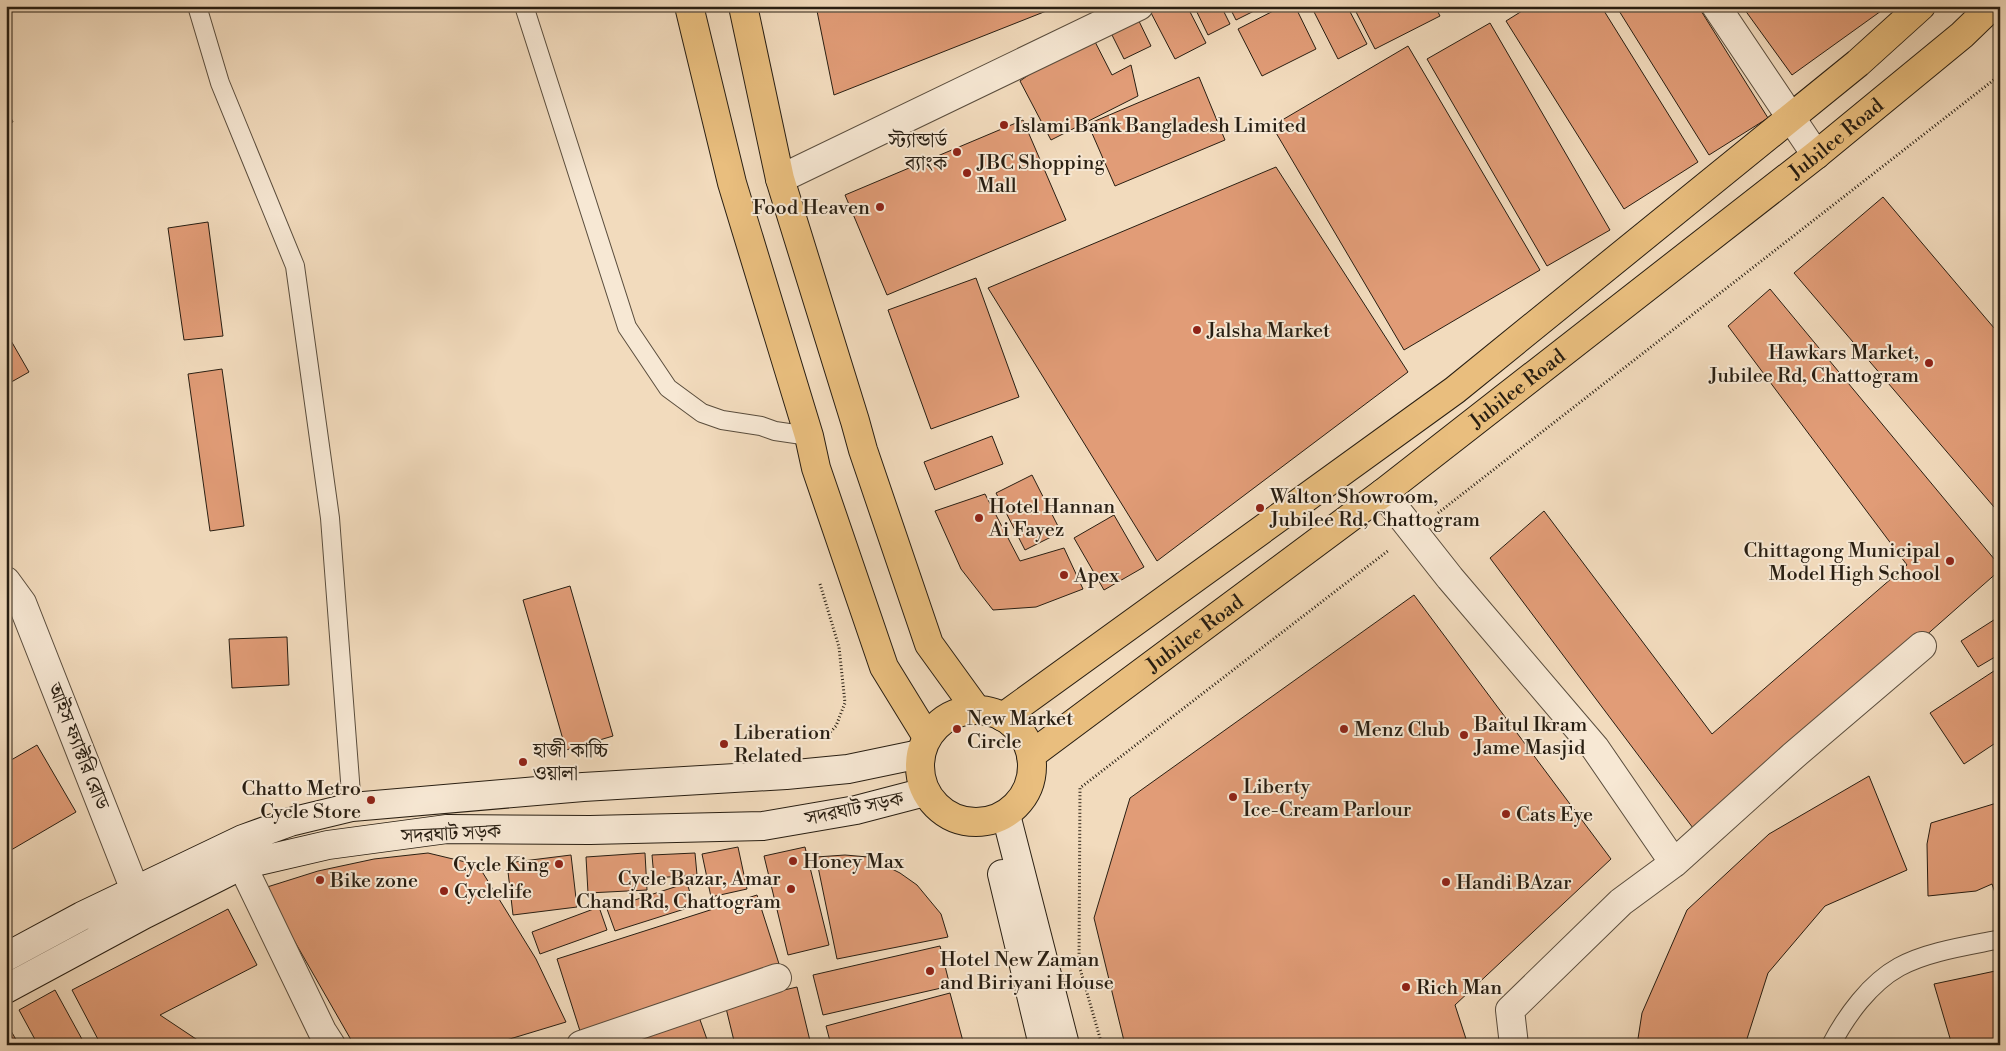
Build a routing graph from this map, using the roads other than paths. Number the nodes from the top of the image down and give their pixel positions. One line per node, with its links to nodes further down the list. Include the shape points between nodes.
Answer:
1 (197, 6): 21 (lane, via 220,83 295,266 330,518)
2 (524, 6): 12 (lane, via 627,327 668,388 702,414)
3 (689, 6): 12 (main road, via 732,183)
4 (743, 6): 11 (main road)
5 (1139, 6): 11 (street)
6 (1716, 6): 9 (street)
7 (1921, 6): 9 (main road)
8 (1992, 6): 10 (main road, Jubilee Road, via 1962,35)
9 (1791, 118): 10 (street); 17 (main road, via 1454,390)
10 (1816, 154): 13 (main road, Jubilee Road)
11 (780, 179): 16 (main road, via 863,450 928,644)
12 (809, 436): 18 (main road, via 816,468 884,667)
13 (1383, 493): 19 (main road, Jubilee Road); 23 (street, via 1450,578 1595,748)
14 (6, 581): 25 (street, আইস ফ্যাক্টরি রোড, via 22,603)
15 (1922, 646): 23 (street)
16 (976, 709): 17 (main road); 18 (main road, via 957,713 940,722)
17 (1003, 717): 19 (main road, via 1016,727)
18 (923, 746): 20 (main road, via 919,774); 21 (street, সদরঘাট সড়ক, via 848,769)
19 (1031, 756): 22 (main road, via 1032,772 1027,789 1018,804)
20 (925, 792): 22 (main road, via 952,818 970,823); 24 (street, সদরঘাট সড়ক, via 856,810 763,826 447,829 328,845)
21 (352, 807): 25 (street, সদরঘাট সড়ক, via 290,822 243,839)
22 (997, 818): 32 (street); 33 (street)
23 (1674, 863): 34 (street, via 1621,902 1510,1010)
24 (242, 865): 25 (street, সদরঘাট সড়ক); 30 (street)
25 (141, 902): 27 (street, সদরঘাট সড়ক, via 82,916); 29 (street, সদরঘাট সড়ক)
26 (1996, 940): 35 (lane, via 1960,947 1899,967 1864,997)
27 (6, 957)
28 (777, 978): 31 (street)
29 (6, 990)
30 (331, 1045)
31 (581, 1045)
32 (1044, 1045)
33 (1066, 1045)
34 (1514, 1045)
35 (1831, 1045)

